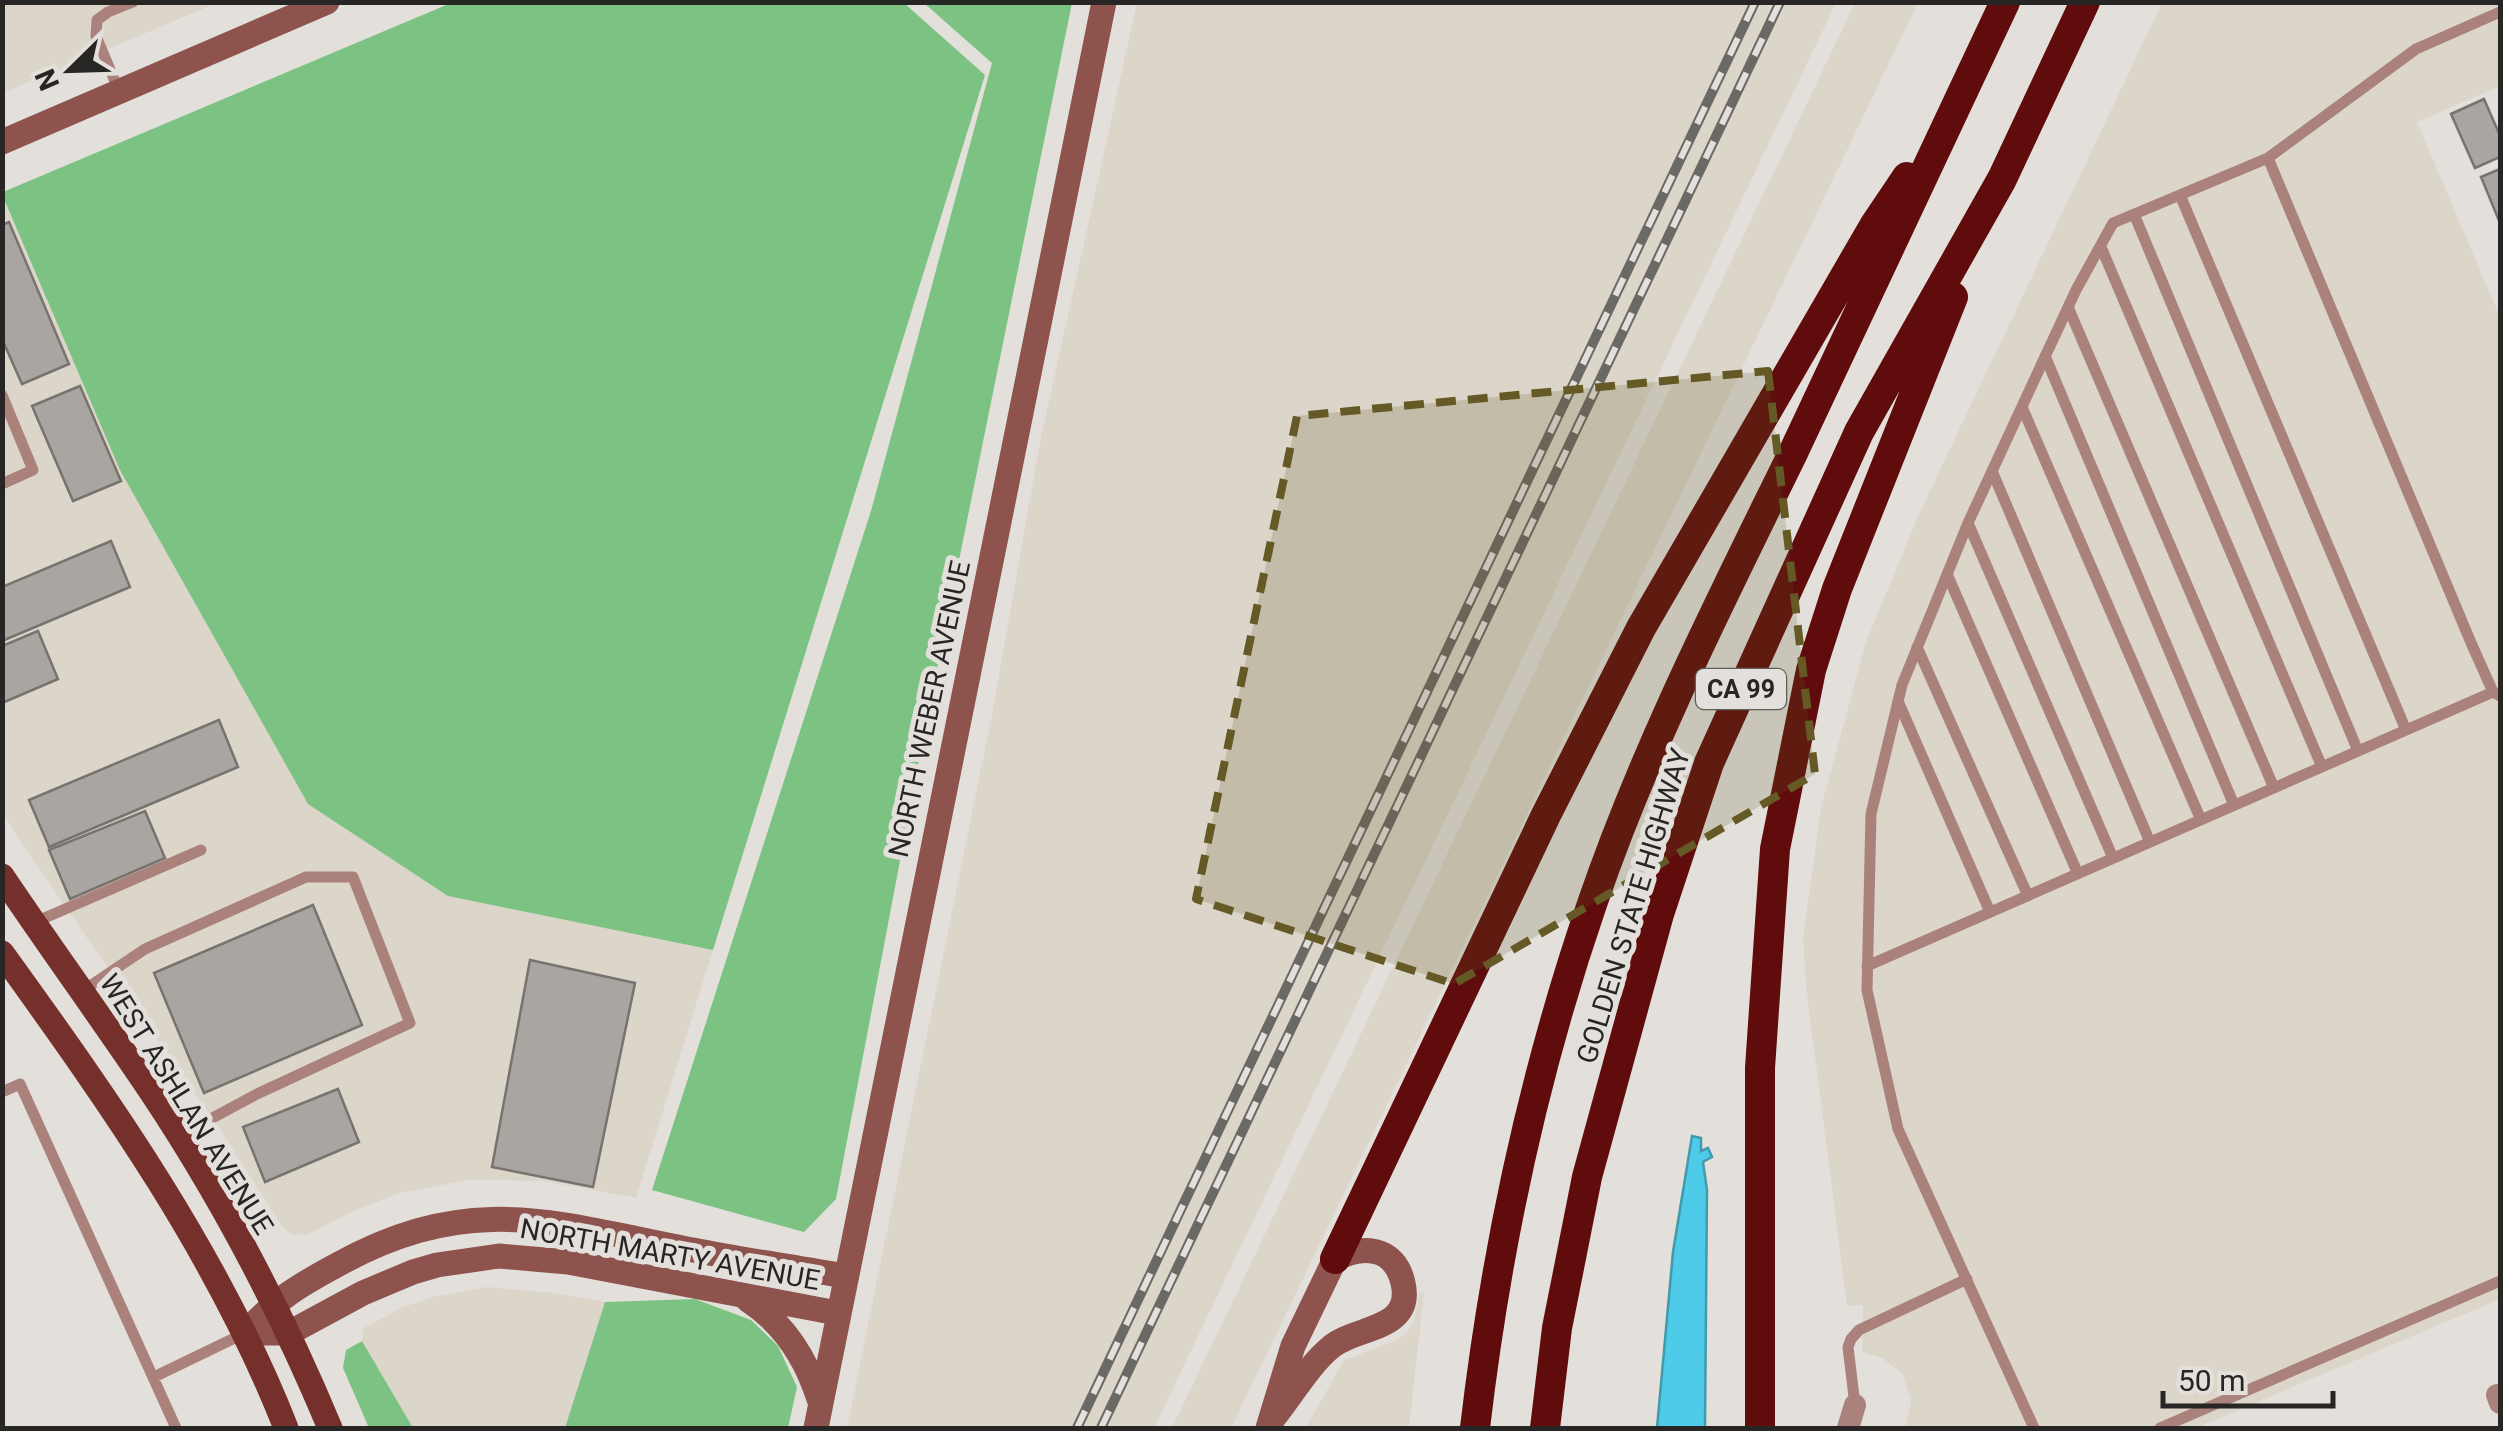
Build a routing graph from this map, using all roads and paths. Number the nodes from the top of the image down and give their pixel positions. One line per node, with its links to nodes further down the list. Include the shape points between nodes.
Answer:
1 (132, 2): 8 (lane, via 97,20 96,36)
2 (328, 2): 6 (main road)
3 (1104, 2): 48 (main road, NORTH WEBER AVENUE)
4 (2005, 2): 9 (highway, GOLDEN STATE HIGHWAY / CA 99)
5 (2085, 2): 12 (highway, GOLDEN STATE HIGHWAY / CA 99)
6 (282, 11): 8 (main road)
7 (2500, 12): 11 (lane, via 2416,49)
8 (119, 91): 10 (main road)
9 (1962, 96): 47 (highway, via 1874,226 1641,628); 63 (highway, GOLDEN STATE HIGHWAY / CA 99, via 1644,765 1592,903 1513,1183)
10 (2, 142)
11 (2268, 158): 13 (lane); 25 (lane)
12 (2002, 179): 64 (highway, GOLDEN STATE HIGHWAY / CA 99, via 1858,432 1709,763 1658,914 1587,1177); 65 (highway, via 1859,528 1811,670 1791,760 1775,849 1760,1068)
13 (2180, 195): 14 (lane); 27 (lane)
14 (2134, 214): 15 (lane, via 2114,223); 28 (lane)
15 (2100, 246): 16 (lane); 29 (lane)
16 (2068, 307): 17 (lane); 30 (lane)
17 (2046, 356): 19 (lane); 31 (lane)
18 (2, 395): 21 (lane, via 33,470)
19 (2022, 406): 20 (lane); 32 (lane)
20 (1992, 471): 22 (lane); 33 (lane)
21 (2, 484)
22 (1968, 523): 23 (lane); 35 (lane)
23 (1947, 574): 24 (lane); 36 (lane)
24 (1918, 646): 26 (lane); 38 (lane)
25 (2497, 694): 27 (lane)
26 (1898, 701): 40 (lane); 43 (lane, via 1871,814)
27 (2406, 730): 28 (lane)
28 (2358, 751): 29 (lane)
29 (2322, 767): 30 (lane)
30 (2274, 788): 31 (lane)
31 (2234, 806): 32 (lane)
32 (2201, 820): 33 (lane)
33 (2150, 842): 35 (lane)
34 (201, 850): 41 (lane)
35 (2113, 858): 36 (lane)
36 (2078, 874): 38 (lane)
37 (2, 876): 41 (main road, WEST ASHLAN AVENUE)
38 (2028, 896): 40 (lane)
39 (2, 912): 41 (main road)
40 (1990, 912): 43 (lane)
41 (33, 922): 44 (main road, WEST ASHLAN AVENUE)
42 (2, 954): 54 (main road, via 142,1152)
43 (1867, 966): 49 (lane, via 1866,990 1898,1128)
44 (81, 992): 46 (main road, WEST ASHLAN AVENUE); 46 (lane, via 145,949 306,877 354,877 410,1023)
45 (2, 1092): 56 (lane, via 20,1084)
46 (179, 1136): 52 (main road, WEST ASHLAN AVENUE)
47 (1336, 1258): 59 (main road, via 1293,1346); 59 (main road, via 1359,1250 1387,1257 1402,1280 1400,1309 1388,1324 1330,1348)
48 (844, 1276): 52 (main road, NORTH MARTY AVENUE, via 544,1222 481,1218 397,1237); 53 (main road, NORTH WEBER AVENUE)
49 (1966, 1280): 57 (lane, via 1850,1338); 67 (lane)
50 (2500, 1282): 68 (lane)
51 (735, 1292): 53 (main road, NORTH MARTY AVENUE); 55 (main road, NORTH MARTY AVENUE, via 534,1257 472,1258 388,1281); 58 (main road, via 761,1308 792,1342 808,1369)
52 (273, 1302): 54 (main road, NORTH MARTY AVENUE); 55 (main road, WEST ASHLAN AVENUE)
53 (837, 1313): 58 (main road, NORTH WEBER AVENUE)
54 (245, 1332): 55 (main road, NORTH MARTY AVENUE); 56 (lane); 61 (main road)
55 (289, 1333): 62 (main road, WEST ASHLAN AVENUE)
56 (154, 1376): 60 (lane)
57 (1855, 1405): 66 (street)
58 (818, 1416)
59 (1270, 1424)
60 (176, 1428)
61 (286, 1428)
62 (330, 1428)
63 (1475, 1428)
64 (1545, 1428)
65 (1760, 1428)
66 (1848, 1428)
67 (2034, 1428)
68 (2160, 1428)

